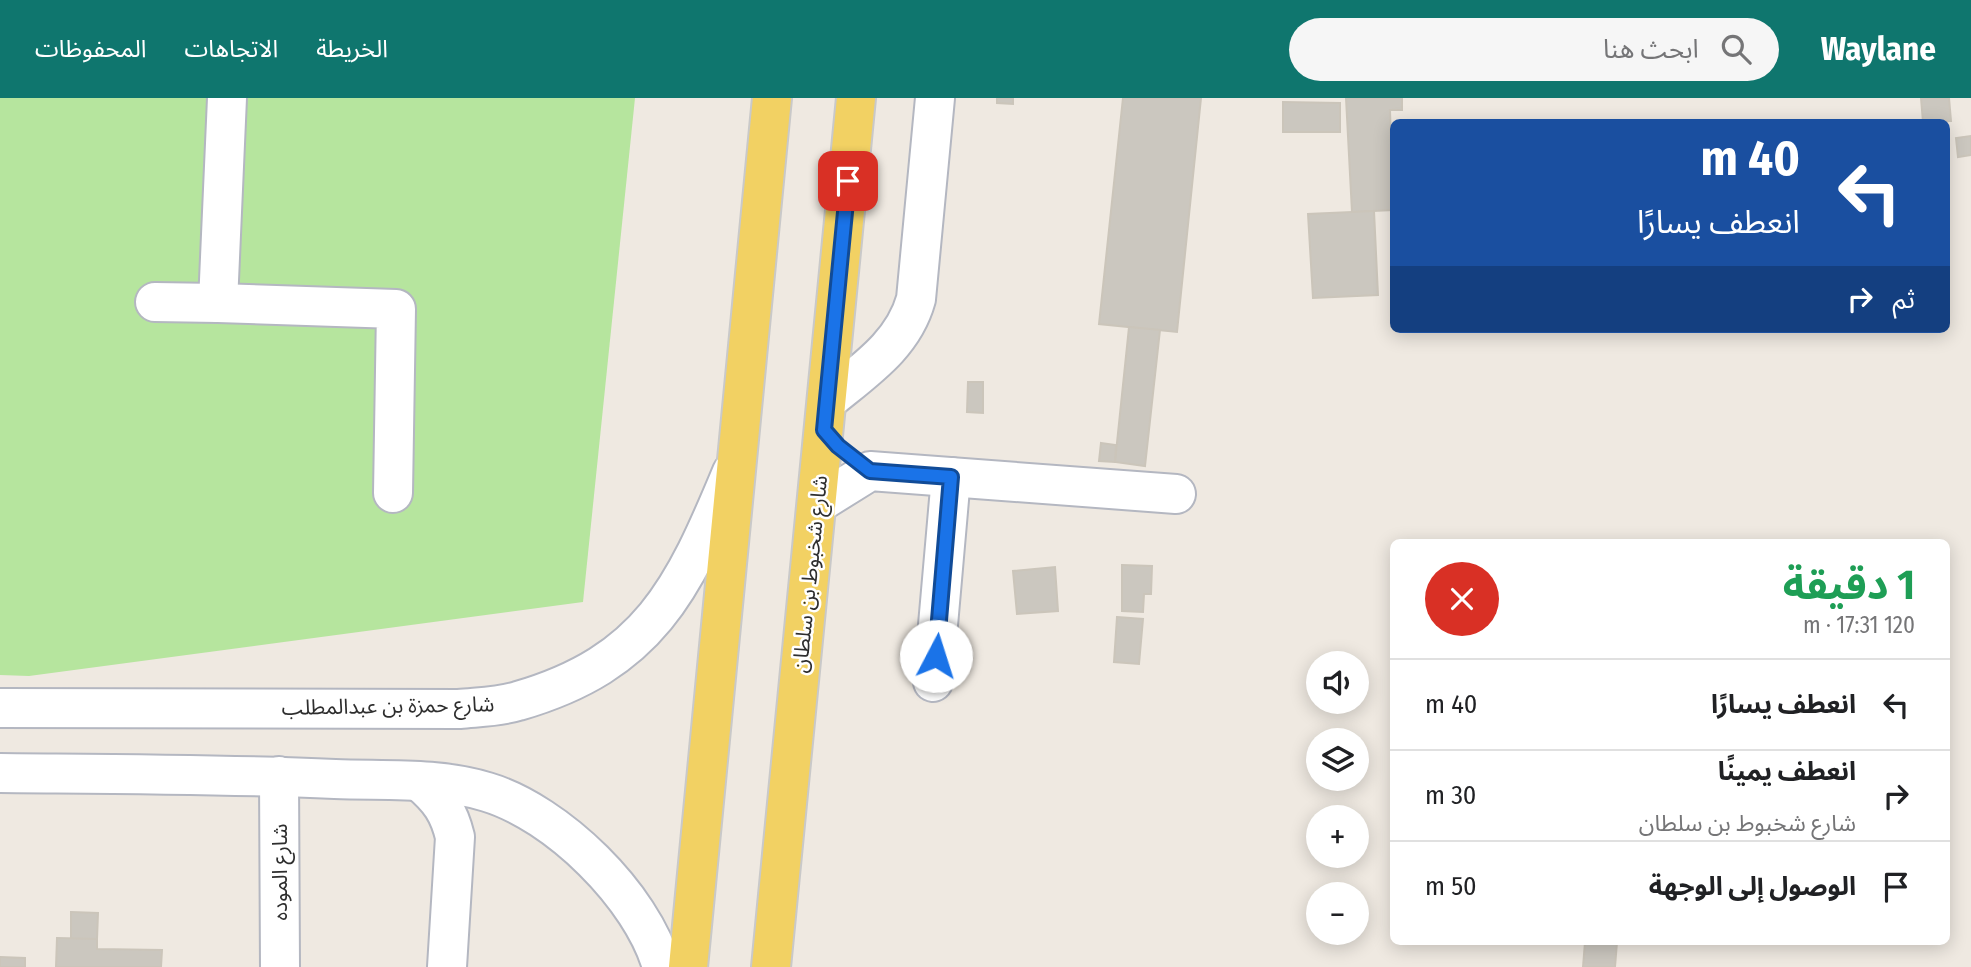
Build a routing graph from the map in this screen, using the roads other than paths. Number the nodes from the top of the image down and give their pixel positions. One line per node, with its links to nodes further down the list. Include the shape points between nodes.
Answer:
1 (227, 98): 6 (street)
2 (772, 98): 8 (main road)
3 (856, 98): 7 (main road, شارع شخبوط بن سلطان)
4 (935, 98): 7 (street, via 911,315 893,345)
5 (155, 302): 6 (street)
6 (218, 303): 11 (street, via 396,309)
7 (825, 415): 9 (street, via 838,446); 13 (main road, شارع شخبوط بن سلطان)
8 (736, 461): 15 (street, شارع حمزة بن عبدالمطلب, via 699,551 661,613 622,652 566,684 515,702 459,709); 22 (main road)
9 (870, 471): 10 (street); 13 (street)
10 (951, 477): 12 (street); 14 (street)
11 (393, 493)
12 (1176, 494)
13 (817, 504): 23 (main road, شارع شخبوط بن سلطان)
14 (933, 682)
15 (0, 708)
16 (0, 773): 17 (street)
17 (279, 776): 18 (street); 19 (street, شارع الموده)
18 (421, 782): 20 (street, via 440,800 455,837); 21 (street, via 488,792 519,805 567,836 639,916)
19 (280, 967)
20 (447, 967)
21 (662, 967)
22 (688, 967)
23 (771, 967)

